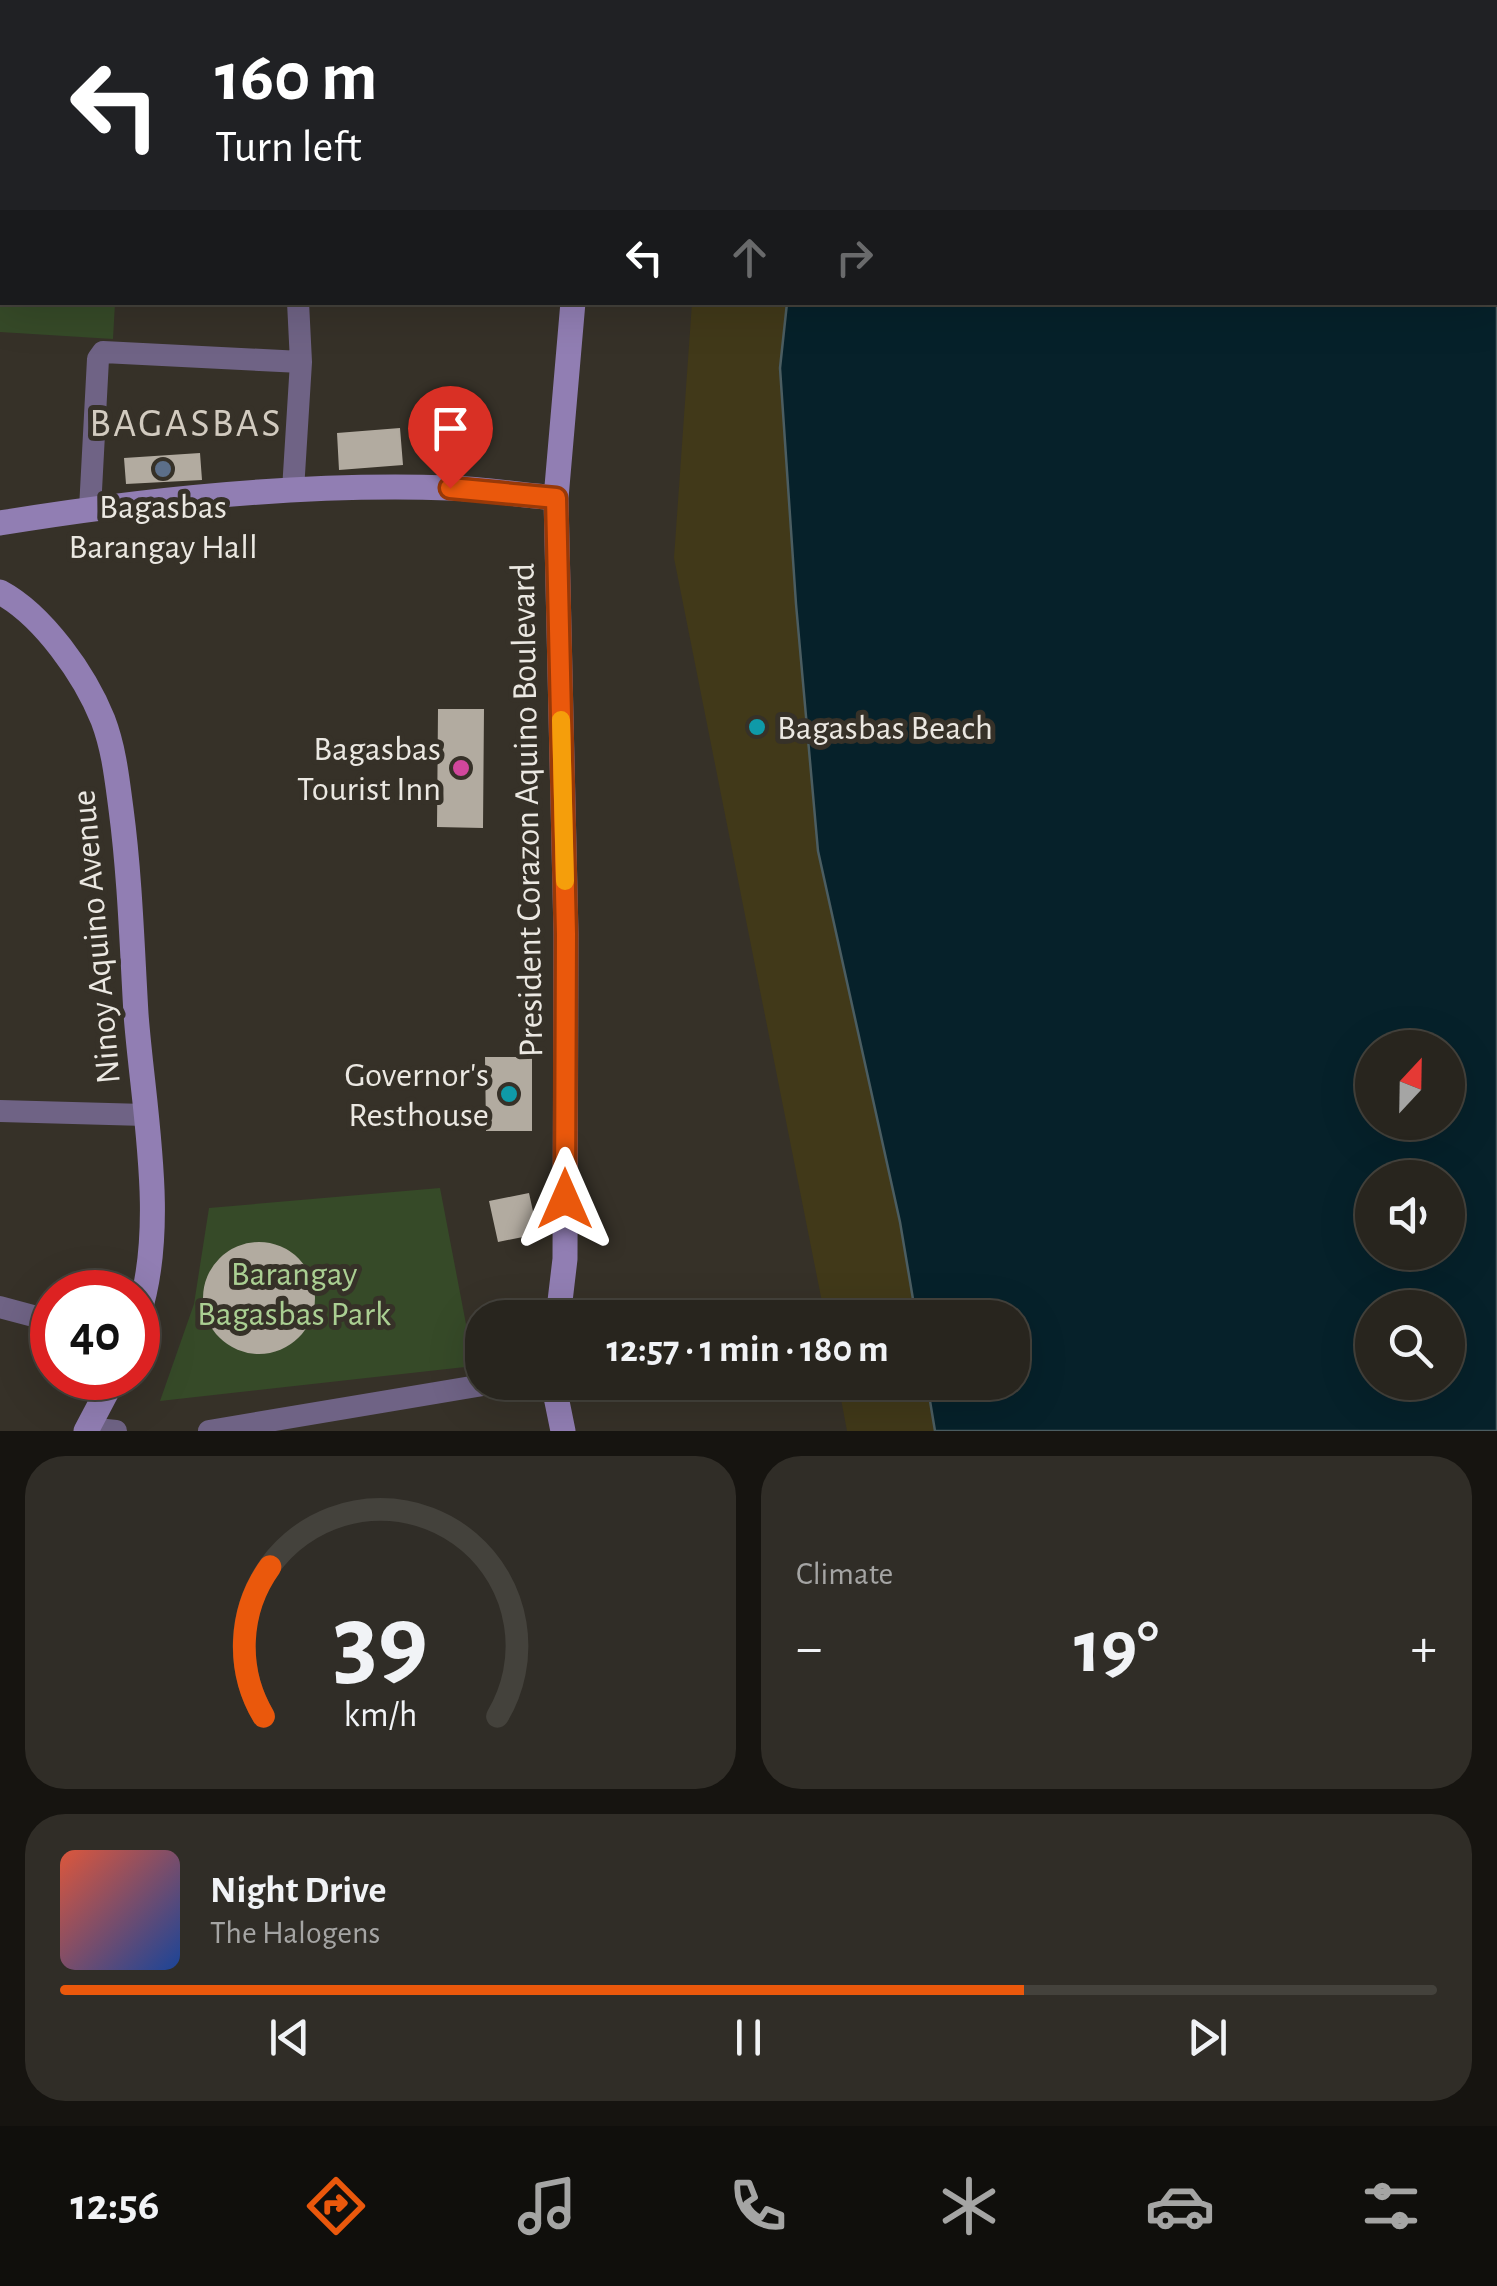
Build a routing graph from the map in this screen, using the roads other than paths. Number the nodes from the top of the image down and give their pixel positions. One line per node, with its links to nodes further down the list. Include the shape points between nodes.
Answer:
1 (298, 305): 3 (street)
2 (573, 305): 5 (street, President Corazon Aquino Boulevard)
3 (301, 362): 4 (street); 6 (street, via 103,352)
4 (292, 490): 5 (street, via 450,488); 6 (street)
5 (556, 498): 12 (street, President Corazon Aquino Boulevard, via 566,934)
6 (90, 509): 7 (street)
7 (0, 524)
8 (0, 592): 10 (street, Ninoy Aquino Avenue, via 60,644 102,718 114,758)
9 (0, 1111): 10 (street)
10 (146, 1115): 11 (street, Ninoy Aquino Avenue, via 153,1196)
11 (147, 1270)
12 (560, 1300)
13 (0, 1307): 14 (street)
14 (30, 1314)
15 (465, 1388): 20 (street)
16 (102, 1400): 18 (street)
17 (556, 1400): 21 (street)
18 (87, 1429): 19 (street)
19 (116, 1431)
20 (209, 1431)
21 (562, 1431)

